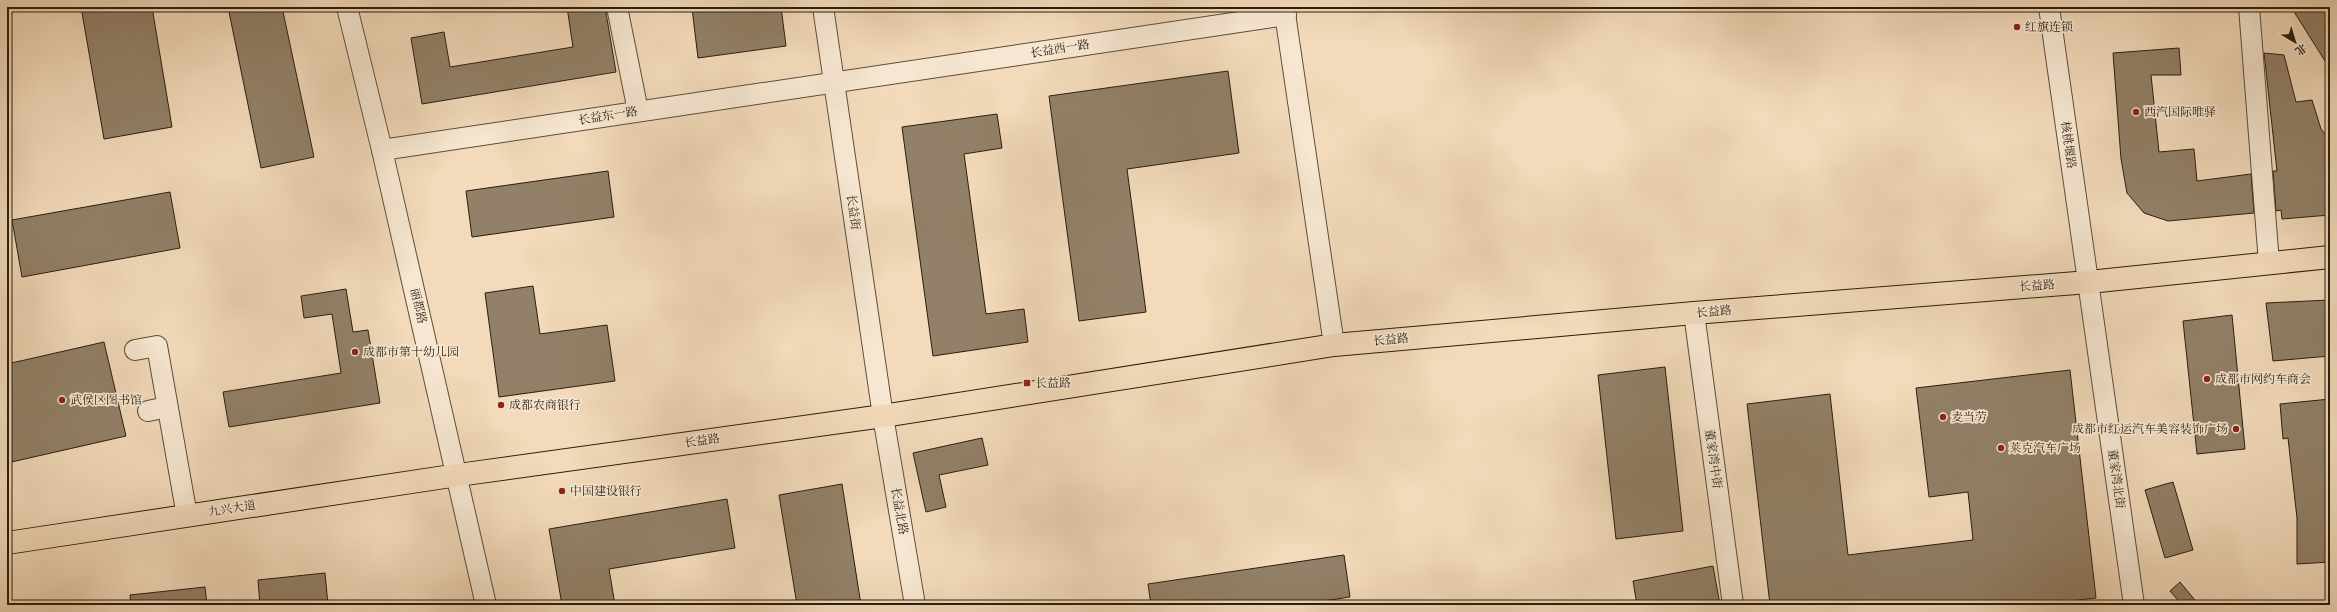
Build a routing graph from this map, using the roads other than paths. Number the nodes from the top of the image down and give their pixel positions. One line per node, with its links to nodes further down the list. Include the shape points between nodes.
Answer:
1 (347, 7): 9 (street, 丽都路)
2 (617, 7): 8 (street)
3 (823, 7): 7 (street, 长益街)
4 (2049, 7): 12 (street, 核桃堰路, via 2078,220)
5 (2249, 7): 11 (street)
6 (1285, 11): 7 (street, 长益西一路); 14 (street)
7 (834, 83): 8 (street, 长益东一路); 18 (street, 长益街)
8 (638, 111): 9 (street, 长益东一路)
9 (382, 150): 19 (street, 丽都路)
10 (2330, 257): 11 (main road, 长益路)
11 (2269, 263): 12 (main road, 长益路)
12 (2090, 282): 13 (main road, 长益路); 25 (street, 董家湾北街)
13 (1694, 313): 14 (main road, 长益路); 24 (street, 董家湾中街)
14 (1334, 346): 18 (main road, 长益路)
15 (135, 350): 16 (street, via 157,346)
16 (168, 408): 17 (street); 20 (street)
17 (148, 411)
18 (883, 416): 19 (main road, 长益路); 23 (street, 长益北路)
19 (458, 475): 20 (main road, 九兴大道); 22 (street, 丽都路)
20 (187, 516): 21 (main road, 九兴大道)
21 (7, 543)
22 (486, 605)
23 (915, 605)
24 (1732, 605)
25 (2134, 605)

